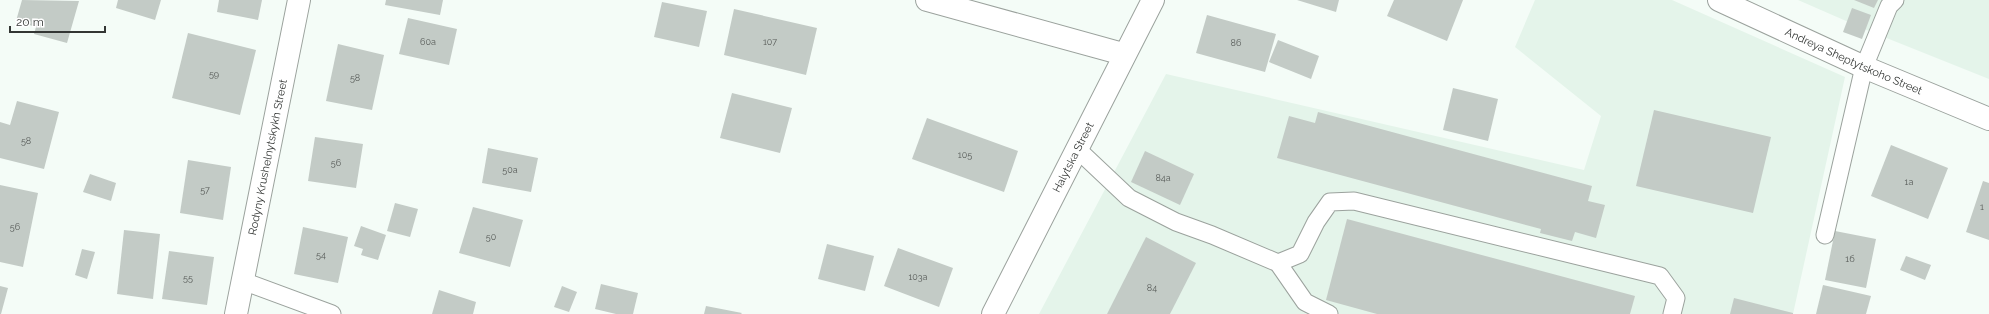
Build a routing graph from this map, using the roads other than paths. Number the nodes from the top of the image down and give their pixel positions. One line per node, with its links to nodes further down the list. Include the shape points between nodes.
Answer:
1 (299, 0): 12 (street, Rodyny Krushelnytskykh Street)
2 (927, 0): 6 (street)
3 (1152, 0): 6 (street, Halytska Street)
4 (1719, 0): 7 (street, Andreya Sheptytskoho Street)
5 (1895, 0): 7 (lane, via 1889,6)
6 (1123, 54): 9 (street, Halytska Street)
7 (1864, 67): 8 (street, Andreya Sheptytskoho Street); 10 (lane)
8 (1989, 119)
9 (1076, 148): 11 (lane, via 1129,198 1176,222); 15 (street, Halytska Street)
10 (1825, 235)
11 (1278, 263): 16 (lane, via 1306,302); 17 (lane, via 1300,254 1316,222 1330,202 1354,200 1660,276 1676,298)
12 (243, 281): 13 (street, Rodyny Krushelnytskykh Street); 14 (lane)
13 (236, 314)
14 (332, 314)
15 (993, 314)
16 (1329, 314)
17 (1672, 314)

